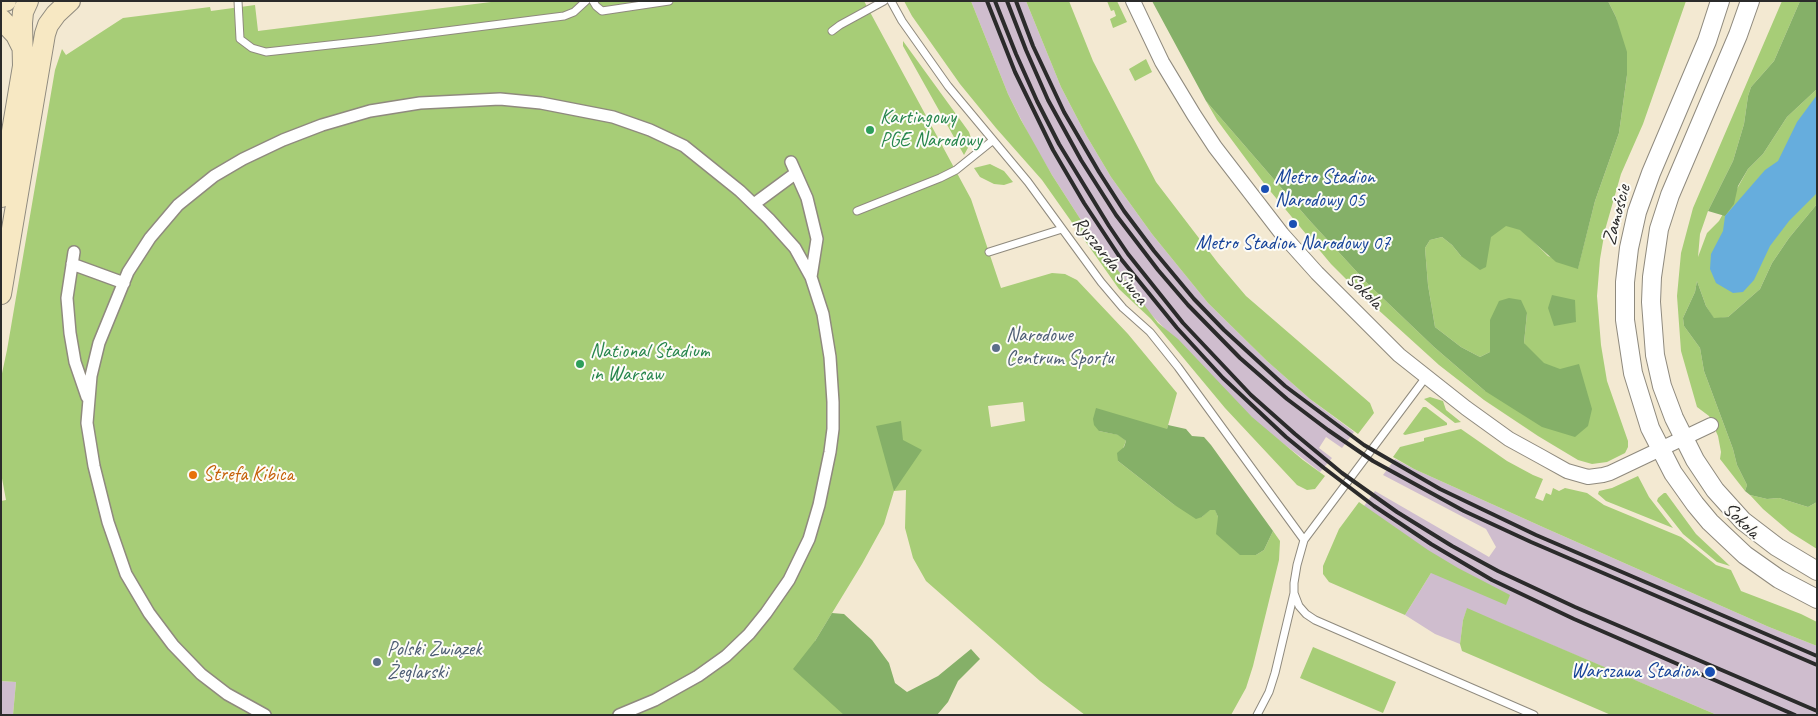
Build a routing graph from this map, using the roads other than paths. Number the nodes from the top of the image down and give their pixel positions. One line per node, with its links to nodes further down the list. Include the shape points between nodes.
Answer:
1 (6, 1): 14 (main road)
2 (28, 1): 18 (main road, via 23,12)
3 (39, 1): 17 (main road)
4 (70, 1): 17 (main road, via 56,14)
5 (238, 1): 6 (lane, via 240,38 252,48 266,52 564,16)
6 (586, 1)
7 (594, 1): 8 (lane, via 602,11)
8 (669, 1)
9 (884, 1): 16 (lane)
10 (891, 1): 19 (lane, Ryszarda Siwca, via 948,86)
11 (1133, 1): 32 (street, Sokola, via 1162,62 1194,115 1253,198 1336,294)
12 (1720, 1): 36 (street, Zamoście, via 1702,54 1637,212 1624,282 1625,320 1633,373 1647,420)
13 (1750, 1): 35 (street, via 1670,195 1654,256 1655,355)
14 (1, 2)
15 (1, 19): 18 (main road, via 16,35)
16 (832, 31)
17 (45, 34): 31 (main road)
18 (22, 49): 22 (main road, via 23,66)
19 (992, 141): 24 (lane, via 956,170); 25 (lane, Ryszarda Siwca, via 1028,182)
20 (791, 162): 21 (street)
21 (796, 173): 23 (street); 29 (street, via 817,239)
22 (1, 196)
23 (754, 204): 29 (street, via 795,248); 30 (street, via 684,146 613,117 500,99 420,103 370,111 322,126 283,140 214,176 178,205 150,238)
24 (856, 211)
25 (1062, 229): 27 (lane); 37 (lane, Ryszarda Siwca, via 1101,282 1150,332 1178,367)
26 (74, 252): 28 (street)
27 (989, 252)
28 (72, 264): 30 (street); 33 (street, via 67,298 70,333)
29 (811, 277): 42 (street, via 823,314 830,357 833,429 819,504 808,539 789,580 766,613 726,656 698,676)
30 (124, 283): 33 (street, via 98,343)
31 (1, 294)
32 (1426, 377): 36 (street, Sokola, via 1509,439 1581,476 1604,475); 37 (lane)
33 (89, 403): 41 (street, via 87,423 94,466 126,574 149,613 201,674 227,694)
34 (1711, 425): 35 (street)
35 (1683, 438): 36 (street, Sokola); 38 (street, Sokola, via 1715,490 1743,521 1790,556)
36 (1660, 449): 40 (street, Sokola, via 1695,504 1727,539 1771,574)
37 (1304, 540): 39 (lane, via 1295,574)
38 (1817, 571)
39 (1294, 594): 43 (lane, via 1269,692); 44 (lane, via 1299,606 1315,620)
40 (1817, 599)
41 (265, 715)
42 (619, 715)
43 (1257, 715)
44 (1534, 715)

